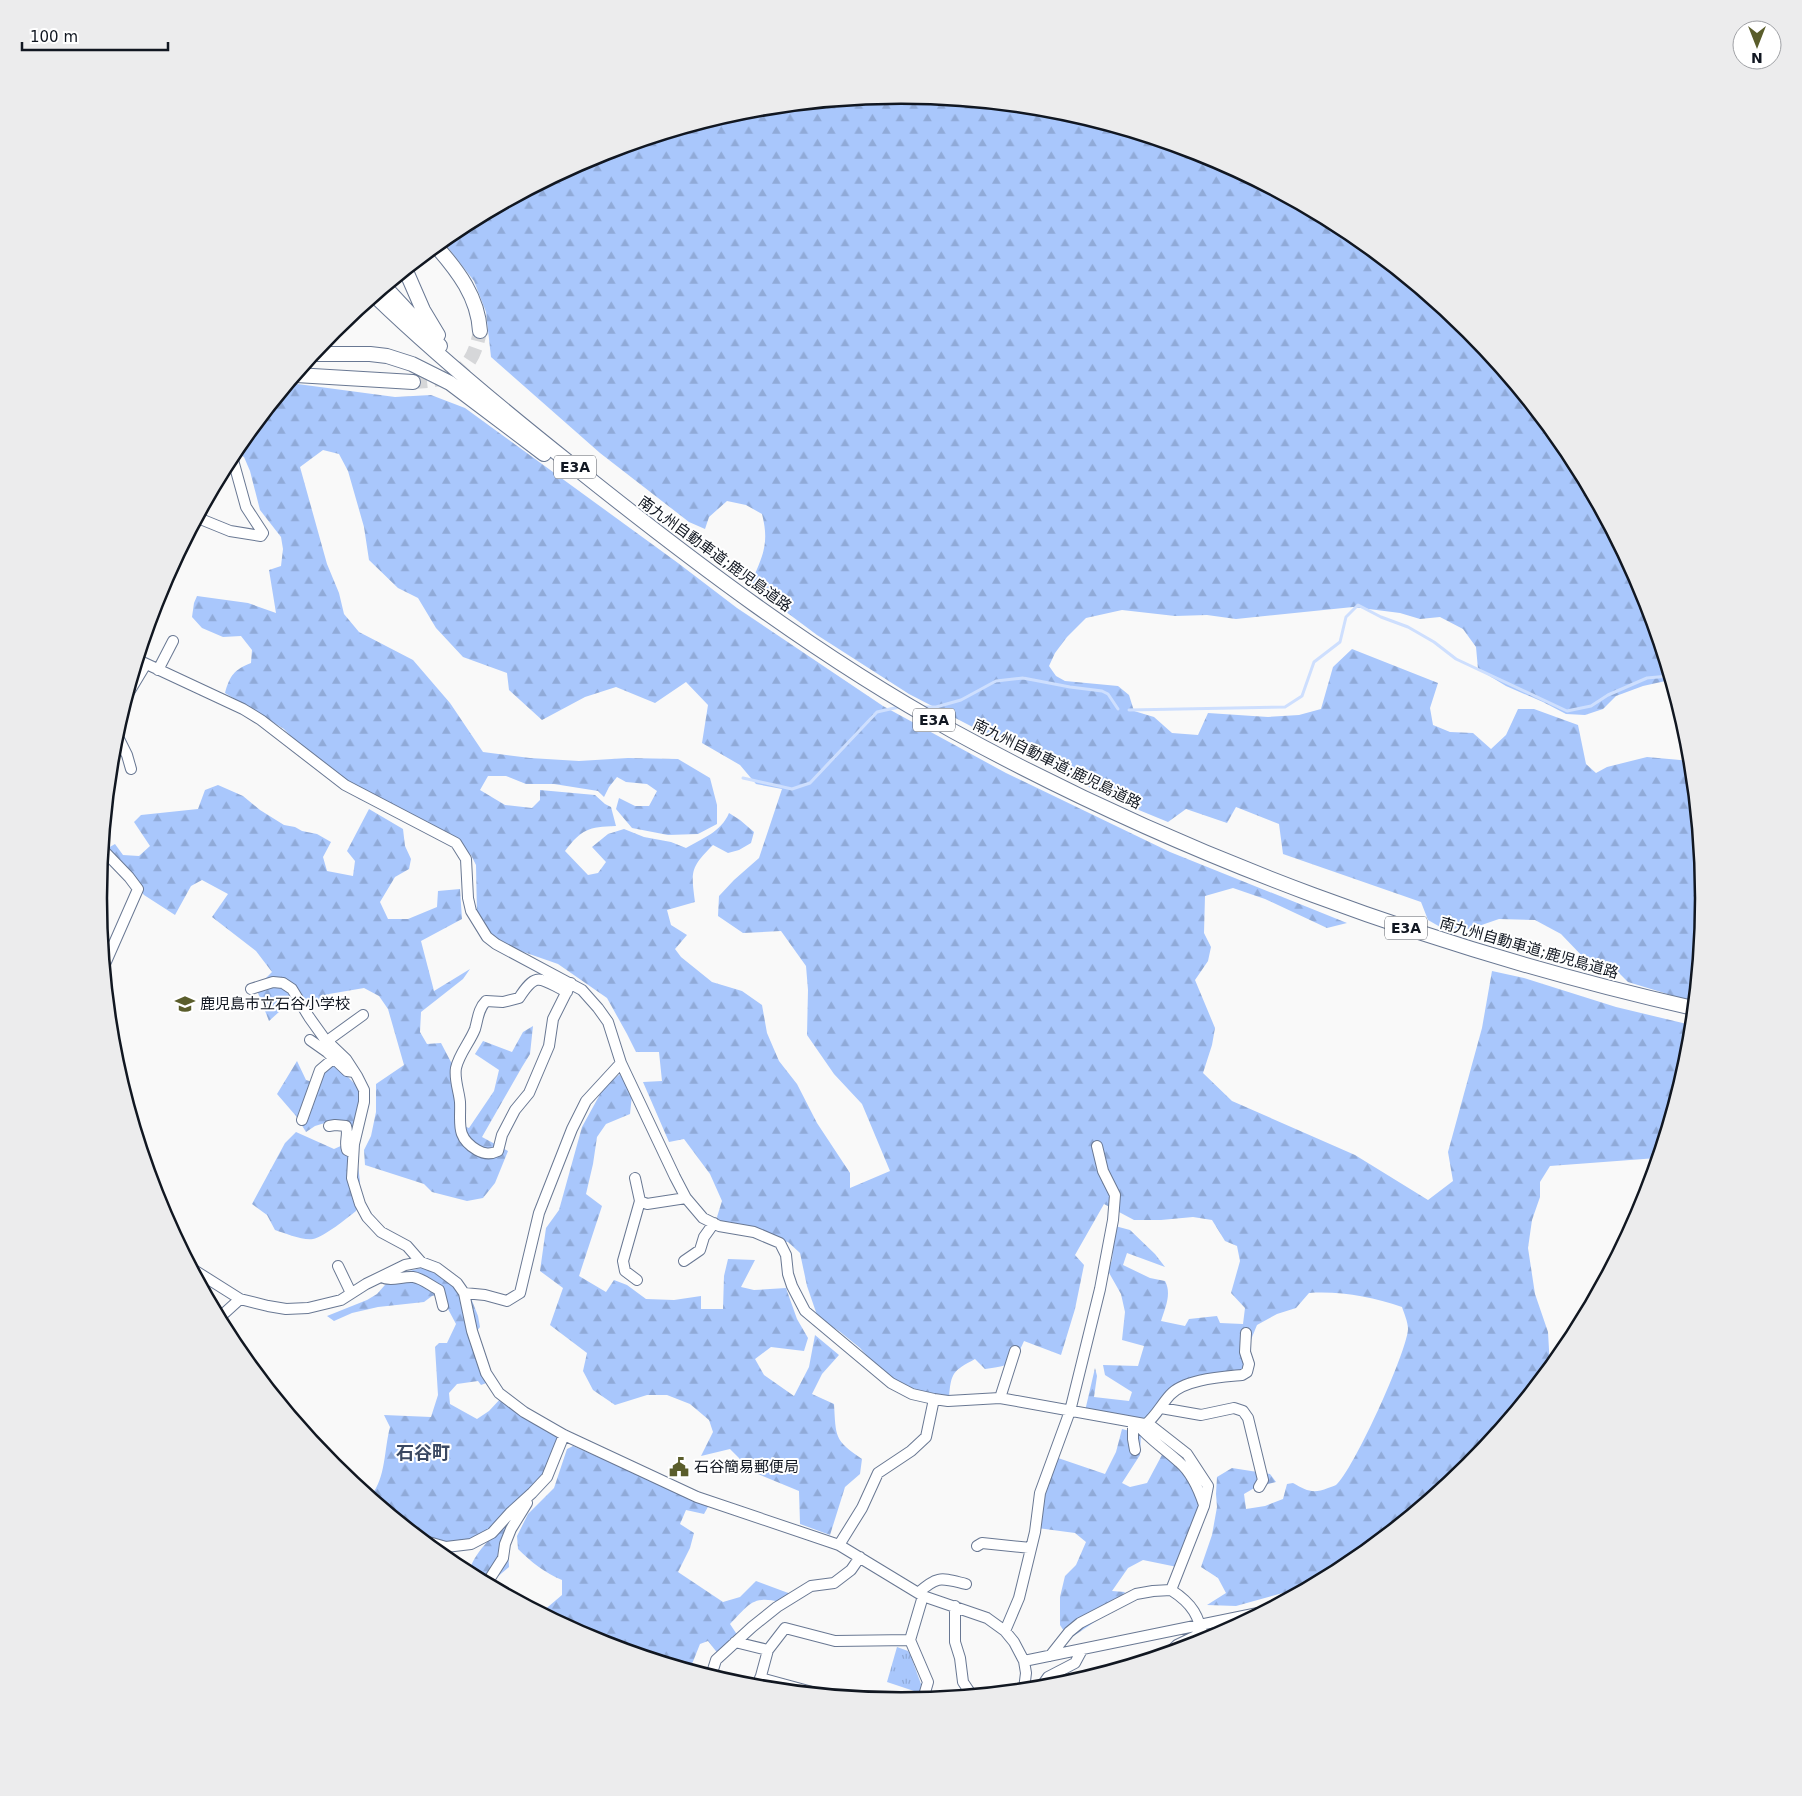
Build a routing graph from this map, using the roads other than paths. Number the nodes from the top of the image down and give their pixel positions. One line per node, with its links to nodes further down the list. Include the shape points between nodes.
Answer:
1 (441, 252): 5 (highway, via 463,279 479,316)
2 (408, 275): 7 (highway, via 423,310)
3 (389, 291): 7 (highway, 南九州自動車道;鹿児島道路 / E3A)
4 (379, 300): 10 (highway, 南九州自動車道;鹿児島道路 / E3A)
5 (480, 331)
6 (322, 354): 13 (highway, via 387,356 443,380)
7 (456, 363): 10 (highway, 南九州自動車道;鹿児島道路 / E3A)
8 (303, 376): 9 (highway)
9 (413, 382)
10 (484, 395): 13 (highway, 南九州自動車道;鹿児島道路 / E3A)
11 (235, 467): 12 (street, via 246,507 263,533 261,536 230,531)
12 (203, 520)
13 (665, 540): 23 (highway, 南九州自動車道;鹿児島道路 / E3A, via 820,649 950,729 1031,772 1178,840 1323,899 1405,928 1542,971)
14 (173, 641): 16 (street)
15 (143, 663): 16 (street)
16 (158, 670): 21 (street, via 243,709 345,785 456,843 466,858 471,911 488,937)
17 (122, 745): 18 (street)
18 (131, 769)
19 (108, 855): 20 (street, via 138,889)
20 (108, 954)
21 (569, 987): 21 (street, via 553,1019 549,1046 529,1093 502,1135 498,1151 482,1153 462,1136 456,1077 456,1066 481,1006 486,1001 503,1002 519,998 532,981 539,979); 28 (street, via 582,990 608,1022)
22 (251, 989): 26 (street, via 274,982 292,989)
23 (1687, 1007)
24 (363, 1015): 26 (street)
25 (310, 1040): 27 (street)
26 (327, 1041): 29 (street, via 346,1059)
27 (333, 1059): 29 (street, via 347,1071); 30 (street, via 320,1070)
28 (621, 1063): 35 (street); 45 (street, via 586,1101 572,1129 539,1213 520,1293 507,1301)
29 (354, 1072): 33 (street, via 364,1090 364,1102)
30 (302, 1120)
31 (329, 1126): 33 (street, via 346,1126 345,1146)
32 (1097, 1146): 54 (street, via 1103,1171 1114,1195 1113,1220)
33 (353, 1152): 39 (street, via 352,1178 367,1216 382,1232 407,1246)
34 (635, 1178): 36 (street)
35 (686, 1198): 36 (street, via 647,1204); 37 (street, via 703,1218)
36 (640, 1201): 43 (street, via 623,1261 625,1271)
37 (714, 1223): 38 (street, via 700,1250); 52 (street, via 754,1232 780,1243 792,1286 805,1310 890,1383 912,1394)
38 (684, 1261)
39 (421, 1262): 42 (street, via 405,1265); 45 (street, via 449,1276)
40 (338, 1266): 44 (street)
41 (203, 1276): 46 (street)
42 (380, 1277): 44 (street); 47 (street, via 423,1280 439,1290)
43 (637, 1280)
44 (351, 1293): 46 (street, via 341,1300 308,1308 286,1309)
45 (464, 1293): 56 (street, via 486,1373 499,1393)
46 (240, 1300): 48 (street)
47 (443, 1306)
48 (225, 1313)
49 (1246, 1333): 53 (street, via 1247,1372 1178,1387)
50 (1016, 1351): 51 (street)
51 (1000, 1398): 52 (street); 54 (street)
52 (934, 1399): 60 (street, via 926,1437 878,1473 862,1508)
53 (1161, 1408): 55 (street, via 1154,1418); 58 (street, via 1200,1415 1234,1408 1243,1411 1248,1418 1263,1480)
54 (1070, 1411): 55 (street); 63 (street, via 1040,1493)
55 (1138, 1423): 57 (street, via 1133,1439); 67 (street, via 1150,1426 1187,1454 1208,1486 1204,1506)
56 (564, 1435): 59 (street, via 547,1477); 60 (street, via 697,1497)
57 (1135, 1450)
58 (1259, 1487)
59 (532, 1493): 61 (street, via 492,1533 472,1544); 65 (street, via 511,1529 503,1558)
60 (839, 1545): 64 (street)
61 (443, 1546)
62 (977, 1546): 63 (street, via 982,1543)
63 (1031, 1548): 70 (street, via 1019,1598)
64 (860, 1557): 68 (street); 73 (street, via 851,1570 834,1583 811,1586 777,1608)
65 (491, 1577)
66 (966, 1584): 68 (street, via 944,1579 932,1581)
67 (1171, 1590): 71 (street, via 1189,1603); 76 (street, via 1136,1594 1080,1623)
68 (920, 1595): 69 (street); 72 (street)
69 (955, 1606): 70 (street, via 987,1618); 82 (street, via 955,1642 963,1682)
70 (1005, 1630): 77 (street)
71 (1202, 1633): 75 (street)
72 (910, 1640): 74 (street, via 835,1641 785,1628); 83 (street, via 928,1682)
73 (736, 1642): 74 (street); 78 (street, via 716,1660)
74 (768, 1650): 80 (street)
75 (1082, 1650): 76 (street); 79 (street, via 1075,1663)
76 (1050, 1656): 77 (street)
77 (1024, 1661): 81 (street)
78 (713, 1669)
79 (1047, 1678)
80 (760, 1679)
81 (1025, 1682)
82 (968, 1689)
83 (925, 1692)

